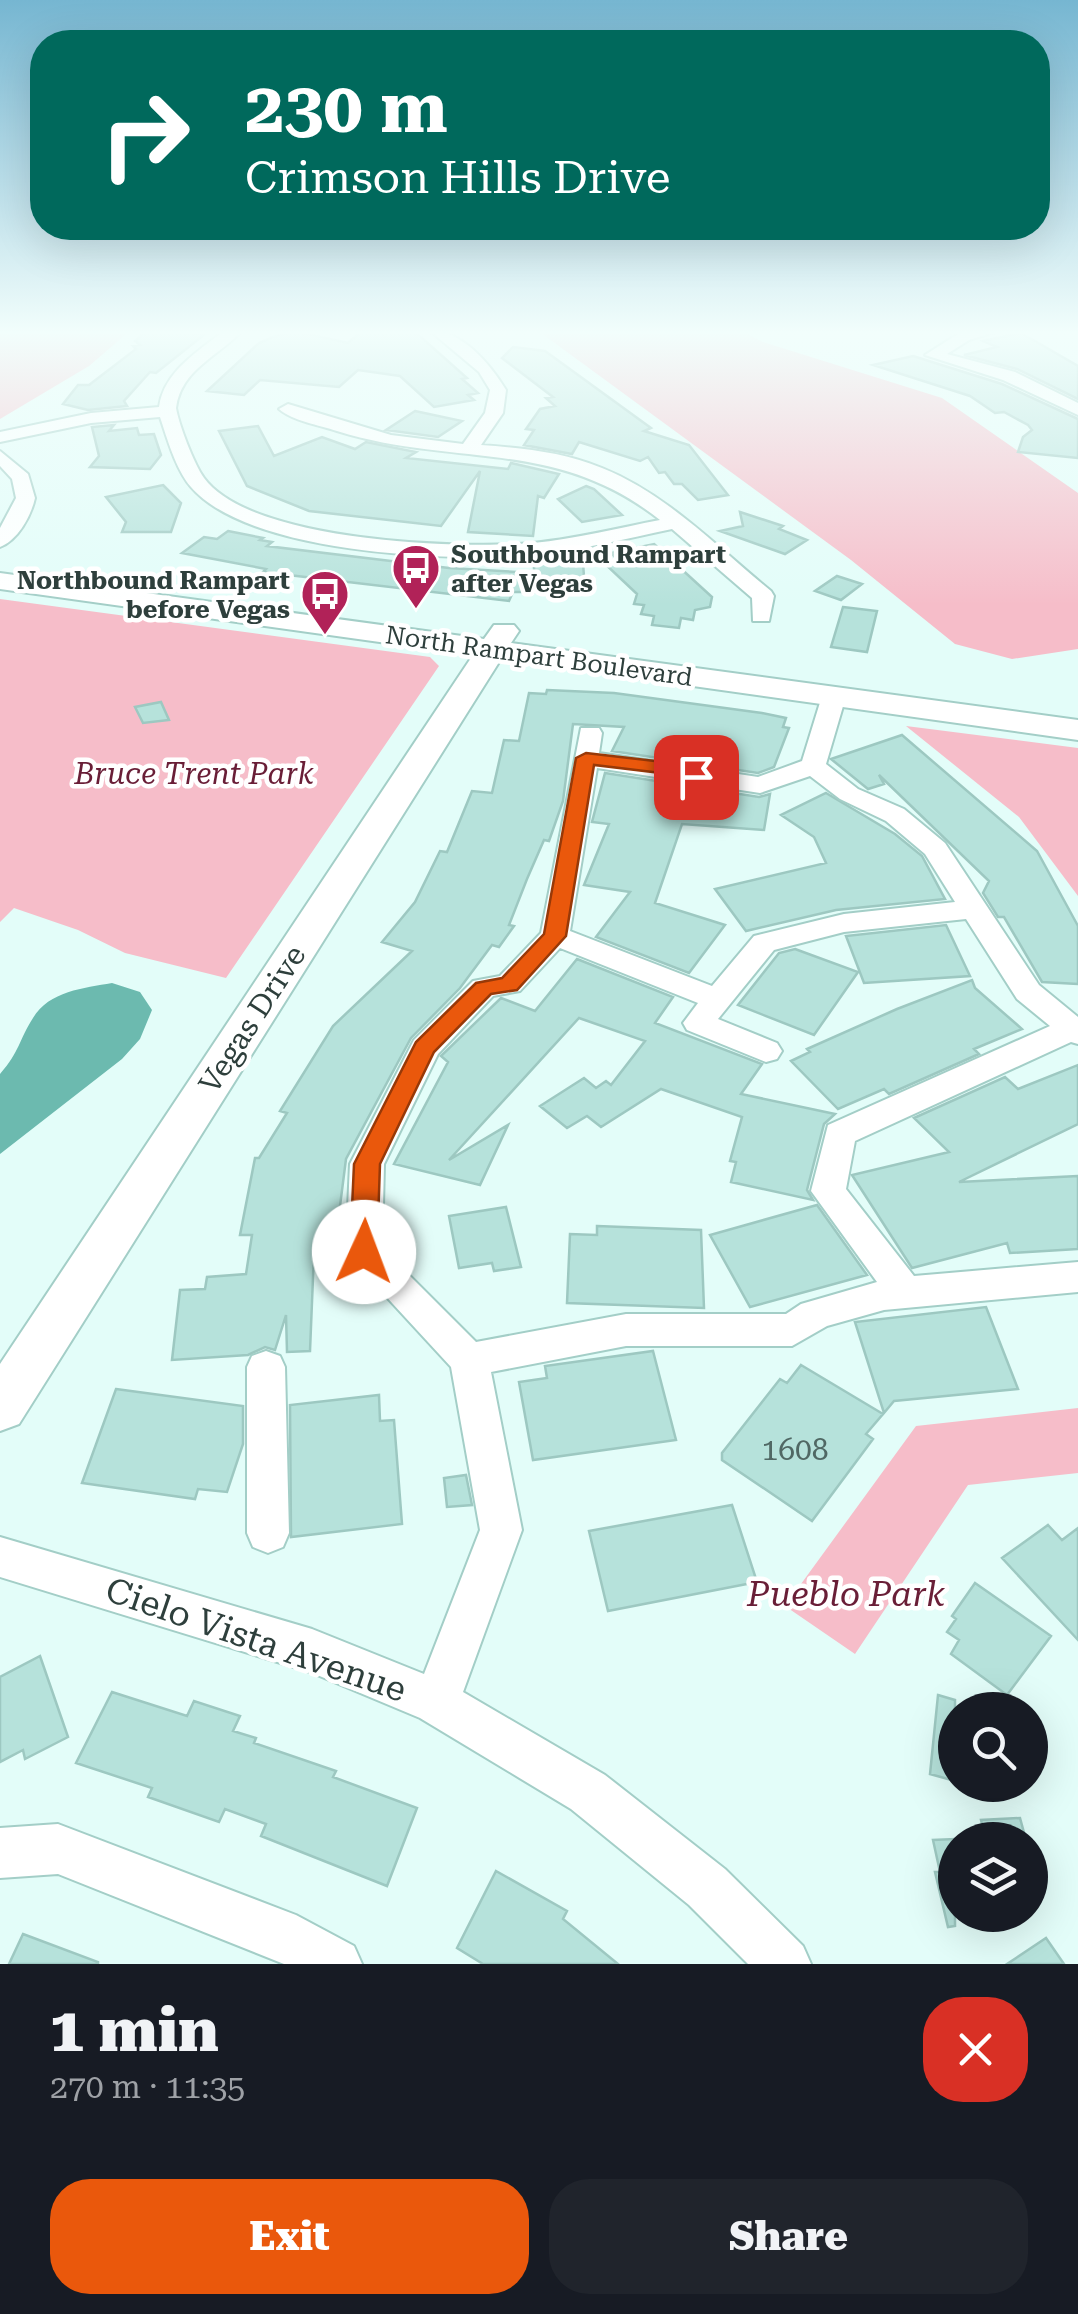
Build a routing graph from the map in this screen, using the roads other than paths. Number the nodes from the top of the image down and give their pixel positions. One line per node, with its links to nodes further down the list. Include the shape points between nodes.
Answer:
1 (73, 422): 5 (street)
2 (172, 422): 8 (street, via 196,482 220,503 307,534 496,552)
3 (324, 422): 6 (street)
4 (487, 422): 6 (street)
5 (0, 437)
6 (468, 450): 8 (street, via 584,468)
7 (0, 456): 9 (street, via 20,473 27,499)
8 (673, 523): 12 (street, via 762,596)
9 (0, 541)
10 (0, 560): 13 (main road, North Rampart Boulevard)
11 (0, 582): 13 (main road, North Rampart Boulevard)
12 (760, 616)
13 (499, 640): 14 (main road, North Rampart Boulevard); 15 (main road, North Rampart Boulevard); 26 (main road, Vegas Drive, via 296,930)
14 (832, 703): 15 (main road, North Rampart Boulevard); 16 (street)
15 (1077, 722)
16 (813, 766): 17 (street, via 849,794 895,815 935,848); 18 (street, via 760,785 696,777 588,746)
17 (974, 909): 19 (street, via 844,924 764,943); 20 (street, via 1028,992)
18 (555, 936): 19 (street); 24 (street, via 509,984 484,988 424,1048 367,1164 364,1252)
19 (718, 999): 21 (street, via 698,1023)
20 (1075, 1031): 23 (street, via 840,1134 828,1191)
21 (766, 1051)
22 (1078, 1276): 23 (street)
23 (906, 1293): 24 (street, via 842,1302 792,1330 626,1330)
24 (469, 1360): 29 (street, via 500,1530)
25 (266, 1367): 27 (street)
26 (0, 1408)
27 (268, 1533)
28 (0, 1557): 29 (street, Cielo Vista Avenue, via 312,1651)
29 (436, 1702): 32 (street, Cielo Vista Avenue, via 588,1792 707,1887)
30 (0, 1853): 31 (street, via 58,1850 278,1933)
31 (336, 1964)
32 (785, 1964)

